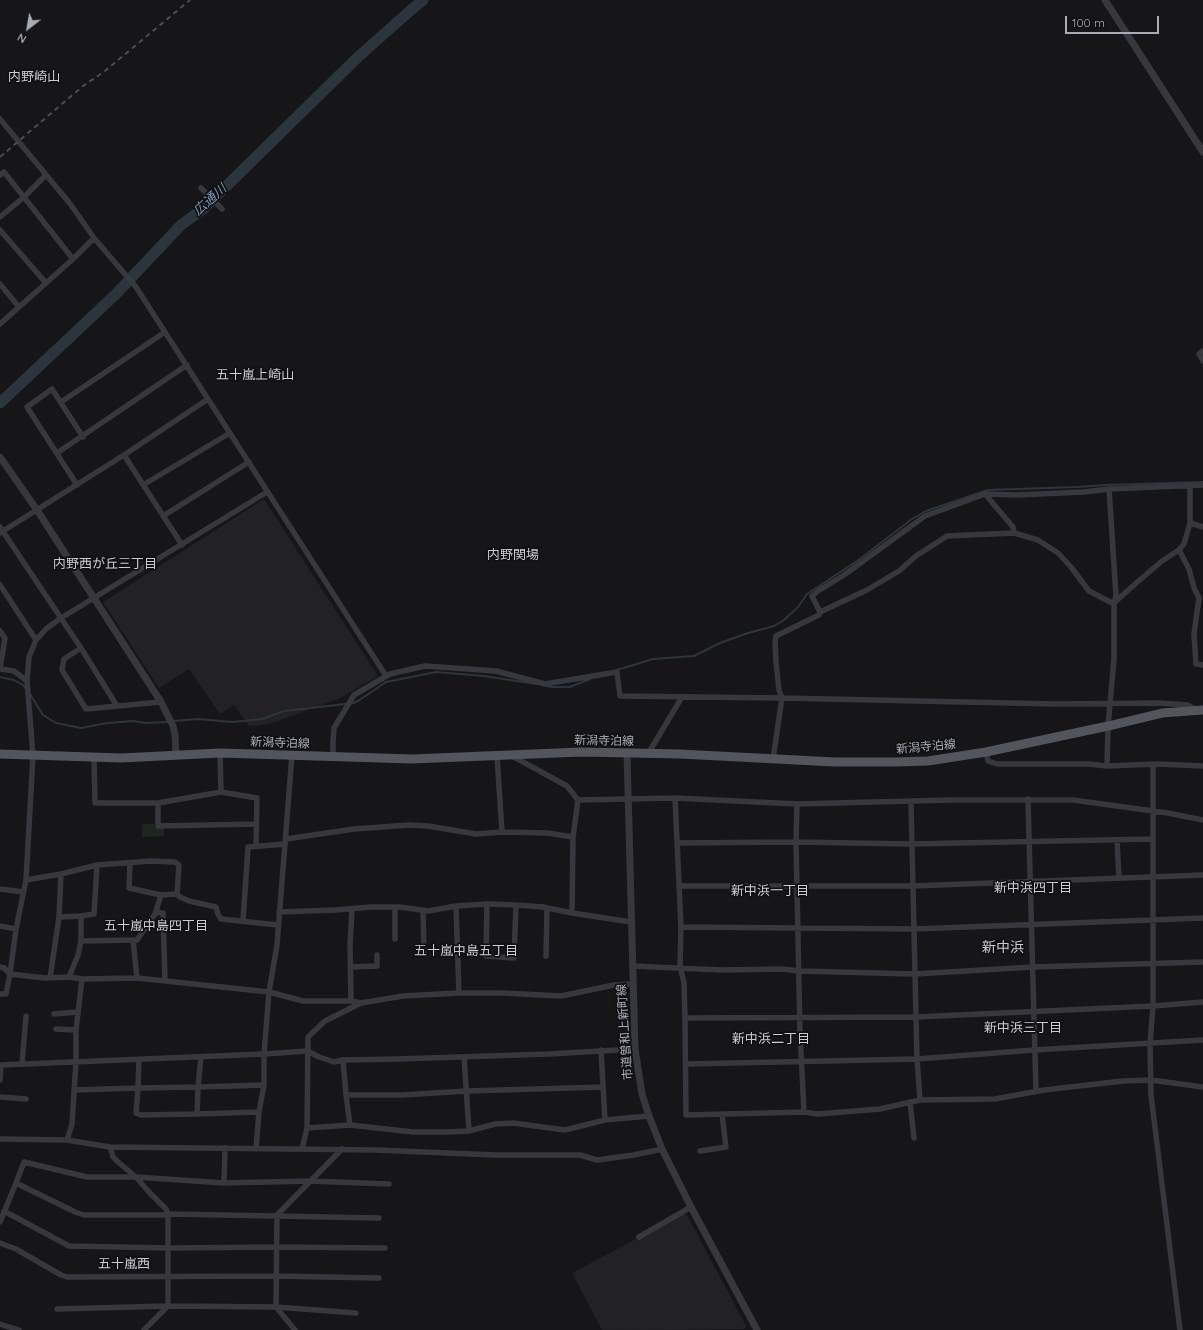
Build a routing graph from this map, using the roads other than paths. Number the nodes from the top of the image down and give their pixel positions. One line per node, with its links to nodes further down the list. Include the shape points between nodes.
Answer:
1 (1105, 0): 3 (street)
2 (0, 119): 5 (street)
3 (1203, 152)
4 (0, 175): 7 (street, via 4,172)
5 (46, 175): 7 (street); 11 (street)
6 (202, 188): 8 (street)
7 (24, 198): 9 (street); 12 (street)
8 (220, 208)
9 (0, 217)
10 (0, 230): 13 (street)
11 (94, 238): 12 (street); 17 (street, via 133,284)
12 (73, 259): 13 (street)
13 (46, 283): 15 (street)
14 (0, 284): 15 (street)
15 (19, 307): 16 (street)
16 (0, 324)
17 (165, 332): 20 (street); 22 (street)
18 (1203, 351): 19 (street, via 1198,354)
19 (1203, 361)
20 (187, 365): 21 (street); 24 (street)
21 (208, 399): 23 (street); 26 (street)
22 (61, 402): 24 (street); 25 (street, via 52,389 27,407)
23 (230, 433): 28 (street); 30 (street)
24 (83, 437): 25 (street)
25 (56, 453): 29 (street)
26 (124, 455): 29 (street); 30 (street)
27 (0, 457): 36 (street)
28 (249, 462): 34 (street); 37 (street)
29 (77, 485): 36 (street)
30 (143, 485): 37 (street)
31 (1203, 485): 32 (street)
32 (1190, 486): 33 (street); 38 (street)
33 (1110, 489): 35 (street, via 1017,495); 46 (street, via 1116,595)
34 (267, 492): 42 (street); 53 (street)
35 (985, 494): 41 (street, via 1013,527); 47 (street, via 925,516 812,596)
36 (37, 510): 40 (street); 45 (street)
37 (163, 516): 42 (street)
38 (1190, 523): 39 (street); 43 (street, via 1184,544)
39 (1203, 527)
40 (1, 530): 48 (street)
41 (1014, 533): 46 (street, via 1038,540 1058,553 1089,591); 47 (street, via 946,536 899,571 867,590)
42 (182, 545): 45 (street)
43 (1179, 550): 46 (street, via 1151,570); 52 (street, via 1200,598 1194,634 1196,664)
44 (0, 585): 50 (street)
45 (94, 599): 48 (street); 57 (street)
46 (1114, 604): 58 (street, via 1114,659)
47 (820, 612): 56 (street, via 819,615 776,636 776,662)
48 (61, 618): 50 (street); 51 (street)
49 (0, 631): 54 (street, via 5,638 0,669 14,671)
50 (36, 640): 54 (street, via 29,657)
51 (81, 648): 59 (street); 59 (street, via 64,659 62,670 86,709)
52 (1203, 665)
53 (386, 676): 55 (street, via 425,666 496,671 545,684 617,672 620,696); 72 (street, via 354,695 334,728)
54 (27, 681): 67 (street)
55 (682, 697): 56 (street); 66 (street)
56 (782, 698): 58 (street); 74 (street)
57 (161, 702): 59 (street); 68 (street, via 173,726)
58 (1110, 703): 60 (street, via 1188,705); 61 (street)
59 (117, 706)
60 (1200, 710): 61 (main road, 新潟寺泊線, via 1162,713)
61 (1108, 726): 62 (main road, 新潟寺泊線); 76 (street)
62 (986, 752): 74 (main road, 新潟寺泊線, via 895,762); 76 (street, via 988,761 997,764)
63 (220, 753): 68 (main road, 新潟寺泊線); 69 (main road, 新潟寺泊線); 78 (street)
64 (627, 753): 66 (main road, 新潟寺泊線); 70 (main road, 新潟寺泊線); 82 (street, 市道曽和上新町線)
65 (0, 754): 67 (main road, 新潟寺泊線)
66 (648, 754): 74 (main road, 新潟寺泊線)
67 (33, 755): 73 (main road, 新潟寺泊線); 105 (street)
68 (176, 755): 73 (main road, 新潟寺泊線)
69 (292, 755): 72 (main road, 新潟寺泊線); 93 (street)
70 (511, 755): 71 (main road, 新潟寺泊線); 81 (street, via 566,786)
71 (497, 756): 72 (main road, 新潟寺泊線, via 412,759); 89 (street)
72 (333, 757)
73 (94, 758): 84 (street, via 95,803)
74 (773, 759)
75 (1153, 764): 76 (street); 77 (street); 86 (street)
76 (1107, 766)
77 (1203, 766)
78 (221, 792): 84 (street); 88 (street, via 257,798)
79 (675, 798): 82 (street); 85 (street); 96 (street)
80 (1028, 799): 83 (street); 86 (street, via 1073,800); 95 (street)
81 (578, 800): 82 (street); 90 (street)
82 (628, 800): 129 (street, 市道曽和上新町線)
83 (911, 802): 85 (street); 97 (street)
84 (158, 803): 88 (street, via 158,826)
85 (797, 804): 94 (street)
86 (1153, 811): 87 (street); 91 (street)
87 (1203, 820)
88 (256, 824): 98 (street)
89 (502, 832): 90 (street); 93 (street, via 476,834 409,825 354,829)
90 (573, 837): 123 (street)
91 (1153, 839): 92 (street); 103 (street)
92 (1117, 840): 95 (street); 104 (street)
93 (286, 841): 98 (street); 122 (street)
94 (796, 842): 96 (street); 97 (street); 108 (street)
95 (1029, 842): 97 (street); 106 (street)
96 (677, 843): 107 (street)
97 (911, 844): 109 (street)
98 (256, 846): 128 (street, via 248,847)
99 (130, 863): 100 (street); 112 (street, via 175,862 179,865); 113 (street, via 129,888)
100 (97, 865): 101 (street); 124 (street, via 94,914)
101 (61, 874): 105 (street); 125 (street)
102 (1203, 874): 103 (street)
103 (1153, 876): 104 (street); 127 (street)
104 (1119, 878): 106 (street)
105 (26, 880): 111 (street)
106 (1030, 882): 109 (street); 130 (street)
107 (679, 886): 108 (street); 133 (street)
108 (797, 886): 109 (street); 134 (street)
109 (912, 886): 136 (street)
110 (0, 889): 111 (street)
111 (23, 892): 135 (street)
112 (177, 894): 113 (street); 128 (street, via 189,901 216,907 221,919)
113 (161, 895): 121 (street)
114 (487, 904): 115 (street); 115 (street, via 486,956 514,958); 116 (street)
115 (516, 905): 118 (street)
116 (456, 906): 120 (street); 160 (street)
117 (396, 907): 119 (street); 120 (street); 137 (street)
118 (547, 908): 123 (street); 142 (street)
119 (352, 909): 122 (street); 147 (street)
120 (423, 910): 140 (street)
121 (156, 912): 138 (street, via 137,940); 157 (street, via 163,913)
122 (280, 912): 131 (street)
123 (572, 913): 129 (street)
124 (81, 916): 125 (street); 139 (street)
125 (59, 917): 154 (street)
126 (1203, 918): 127 (street)
127 (1153, 920): 130 (street); 144 (street)
128 (243, 921): 131 (street)
129 (631, 922): 145 (street, 市道曽和上新町線)
130 (1032, 924): 136 (street); 149 (street)
131 (278, 925): 159 (street)
132 (0, 926): 135 (street)
133 (681, 926): 134 (street); 148 (street)
134 (798, 928): 136 (street); 150 (street)
135 (16, 929): 151 (street)
136 (914, 929): 152 (street)
137 (395, 939)
138 (133, 940): 139 (street); 155 (street)
139 (81, 941): 153 (street)
140 (424, 952)
141 (377, 955): 147 (street, via 377,966)
142 (546, 956)
143 (1203, 962): 144 (street)
144 (1153, 963): 149 (street); 165 (street)
145 (632, 966): 148 (street); 158 (street, 市道曽和上新町線)
146 (0, 967): 151 (street)
147 (351, 967): 162 (street)
148 (680, 967): 150 (street); 172 (street, via 684,982)
149 (1033, 967): 152 (street); 166 (street)
150 (799, 971): 152 (street); 170 (street)
151 (10, 974): 154 (street); 161 (street, via 6,994)
152 (915, 974): 171 (street)
153 (69, 977): 154 (street); 156 (street)
154 (50, 978)
155 (137, 978): 156 (street); 157 (street)
156 (82, 980): 167 (street)
157 (165, 981): 159 (street)
158 (632, 984): 160 (street, via 560,996); 177 (street, 市道曽和上新町線)
159 (269, 992): 162 (street, via 303,1000); 181 (street)
160 (459, 993): 164 (street, via 403,996)
161 (0, 994)
162 (351, 1001): 164 (street)
163 (1203, 1002): 165 (street)
164 (361, 1003): 180 (street, via 325,1021 308,1037)
165 (1153, 1006): 166 (street); 176 (street)
166 (1034, 1011): 171 (street); 179 (street)
167 (77, 1012): 168 (street); 174 (street)
168 (54, 1014)
169 (26, 1016): 189 (street)
170 (800, 1017): 171 (street); 172 (street); 188 (street)
171 (916, 1017): 185 (street)
172 (685, 1018): 190 (street)
173 (56, 1029): 174 (street)
174 (76, 1030): 187 (street)
175 (1203, 1040): 176 (street)
176 (1150, 1044): 179 (street); 193 (street)
177 (635, 1049): 178 (street); 211 (street, 市道曽和上新町線, via 642,1094)
178 (601, 1050): 183 (street); 196 (street)
179 (1034, 1050): 185 (street); 201 (street)
180 (308, 1051): 181 (street); 186 (street, via 319,1058 334,1062); 214 (street)
181 (264, 1054): 182 (street); 194 (street)
182 (201, 1057): 184 (street); 195 (street)
183 (464, 1057): 186 (street); 200 (street)
184 (139, 1059): 187 (street); 198 (street)
185 (917, 1059): 188 (street); 205 (street)
186 (343, 1060): 202 (street)
187 (76, 1062): 189 (street); 199 (street)
188 (802, 1062): 190 (street); 208 (street)
189 (22, 1064): 191 (street)
190 (686, 1064): 210 (street, via 686,1115)
191 (0, 1065): 192 (street)
192 (0, 1080)
193 (1151, 1080): 197 (street); 201 (street); 255 (street)
194 (264, 1085): 195 (street); 207 (street)
195 (198, 1087): 198 (street); 209 (street)
196 (603, 1087): 200 (street); 212 (street)
197 (1203, 1087)
198 (138, 1088): 199 (street); 209 (street, via 136,1113)
199 (74, 1090): 218 (street, via 72,1124)
200 (466, 1091): 202 (street); 215 (street)
201 (1036, 1091): 205 (street, via 995,1099)
202 (346, 1095): 213 (street)
203 (0, 1097): 204 (street)
204 (26, 1099)
205 (920, 1100): 206 (street)
206 (910, 1102): 208 (street, via 880,1109 818,1114); 216 (street)
207 (259, 1112): 209 (street); 221 (street)
208 (804, 1112): 210 (street)
209 (197, 1114)
210 (722, 1114): 225 (street, via 726,1147)
211 (649, 1116): 212 (street); 223 (street, 市道曽和上新町線)
212 (605, 1120): 215 (street, via 565,1130 513,1123 495,1124)
213 (350, 1125): 214 (street); 215 (street, via 413,1132)
214 (307, 1128): 222 (street)
215 (469, 1131)
216 (914, 1138)
217 (0, 1139): 218 (street)
218 (67, 1140): 219 (street)
219 (110, 1147): 220 (street); 226 (street, via 118,1162)
220 (225, 1148): 221 (street); 229 (street)
221 (256, 1149): 222 (street)
222 (302, 1149): 224 (street)
223 (662, 1149): 224 (street, via 597,1160 580,1155); 232 (street, 市道曽和上新町線)
224 (342, 1150): 227 (street)
225 (700, 1150)
226 (136, 1177): 228 (street, via 87,1177 24,1162); 229 (street); 234 (street, via 166,1208)
227 (310, 1181): 229 (street); 230 (street); 235 (street)
228 (16, 1183): 233 (street); 234 (street, via 84,1214)
229 (224, 1183)
230 (389, 1184)
231 (0, 1205): 233 (street)
232 (691, 1207): 238 (street); 254 (street, 市道曽和上新町線)
233 (5, 1209): 237 (street); 241 (street, via 69,1246)
234 (168, 1214): 235 (street); 241 (street)
235 (277, 1215): 236 (street); 240 (street)
236 (379, 1218)
237 (0, 1222)
238 (639, 1237)
239 (0, 1243): 243 (street, via 67,1277)
240 (276, 1247): 241 (street); 242 (street); 244 (street)
241 (168, 1248): 243 (street)
242 (384, 1248)
243 (168, 1276): 244 (street); 246 (street)
244 (276, 1276): 245 (street); 247 (street)
245 (379, 1278)
246 (168, 1306): 247 (street); 248 (street); 252 (street)
247 (276, 1307): 249 (street); 253 (street)
248 (57, 1309)
249 (356, 1313)
250 (0, 1324): 251 (street)
251 (16, 1329)
252 (144, 1330)
253 (295, 1330)
254 (757, 1330)
255 (1180, 1330)

